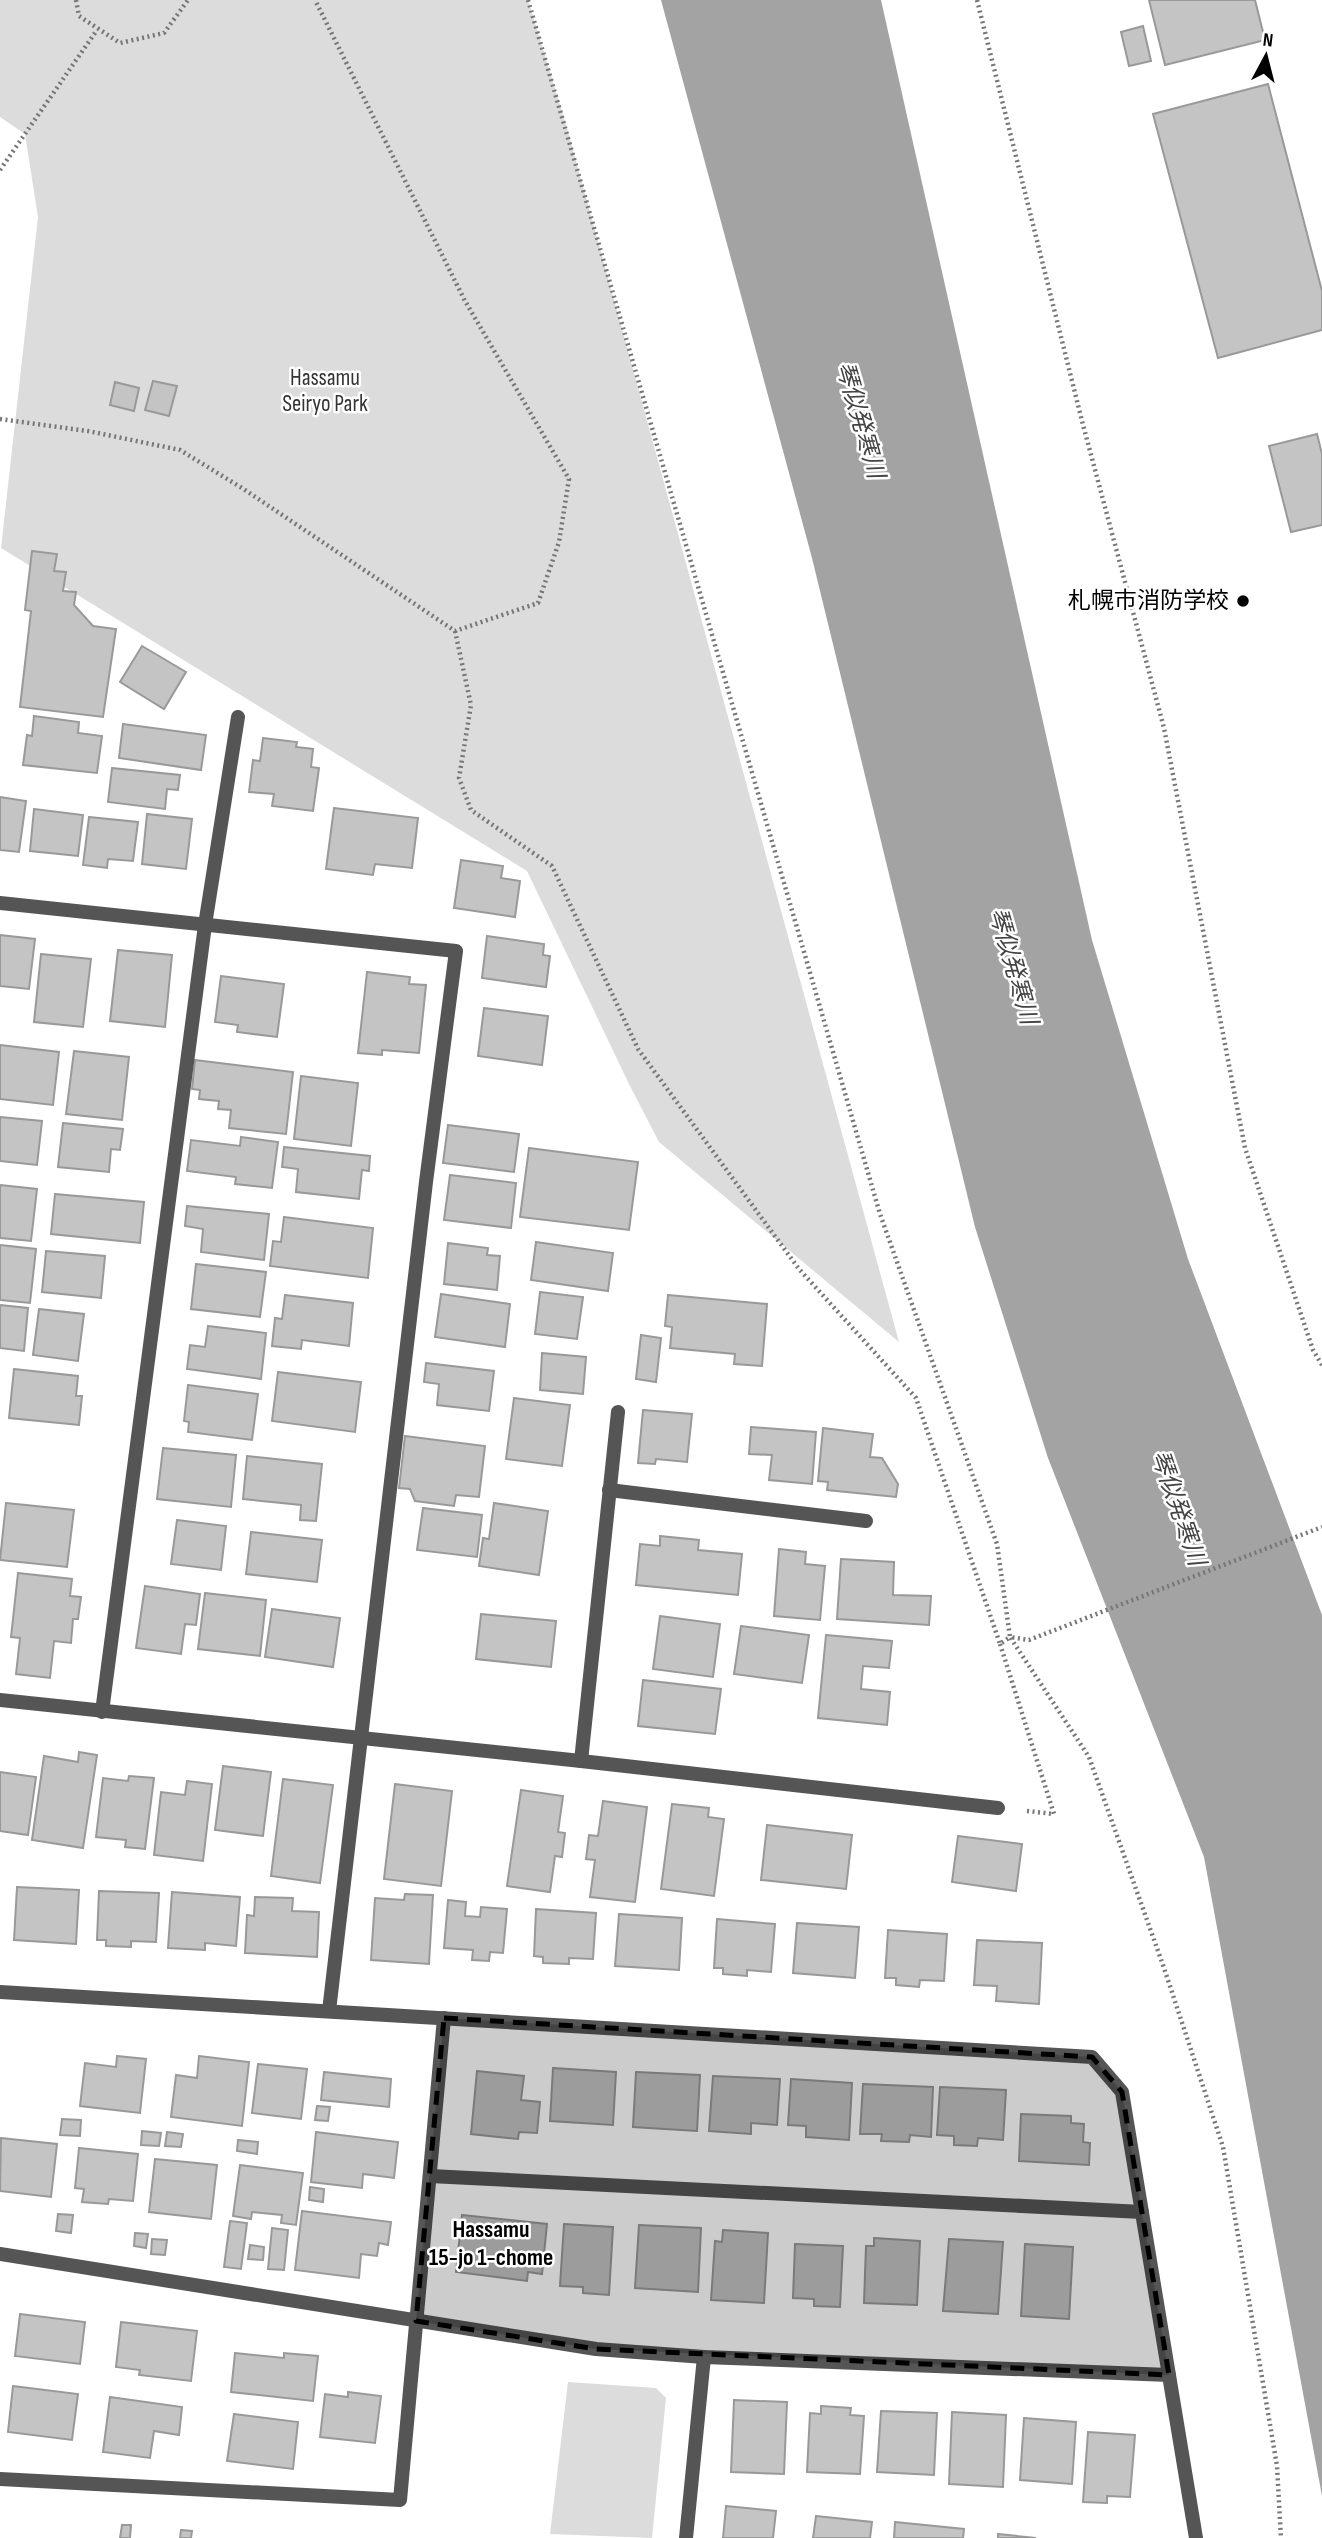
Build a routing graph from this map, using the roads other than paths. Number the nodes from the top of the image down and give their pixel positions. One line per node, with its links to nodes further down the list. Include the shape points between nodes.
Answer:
1 (238, 717): 3 (street)
2 (0, 902): 3 (street)
3 (205, 925): 8 (street); 9 (street, via 456,951)
4 (618, 1412): 5 (street)
5 (609, 1490): 6 (street); 10 (street)
6 (866, 1521)
7 (0, 1700): 8 (street)
8 (102, 1712): 9 (street)
9 (361, 1738): 10 (street); 13 (street)
10 (581, 1761): 11 (street)
11 (998, 1808)
12 (0, 1992): 13 (street)
13 (329, 2011): 14 (street)
14 (444, 2018): 15 (street); 16 (street, via 1093,2057 1122,2092)
15 (430, 2176): 16 (street); 18 (street)
16 (1142, 2212): 20 (street)
17 (0, 2255): 18 (street)
18 (416, 2322): 19 (street, via 596,2349); 21 (street, via 400,2500)
19 (704, 2357): 20 (street); 22 (street)
20 (1169, 2375): 23 (street)
21 (0, 2479)
22 (686, 2538)
23 (1196, 2538)

